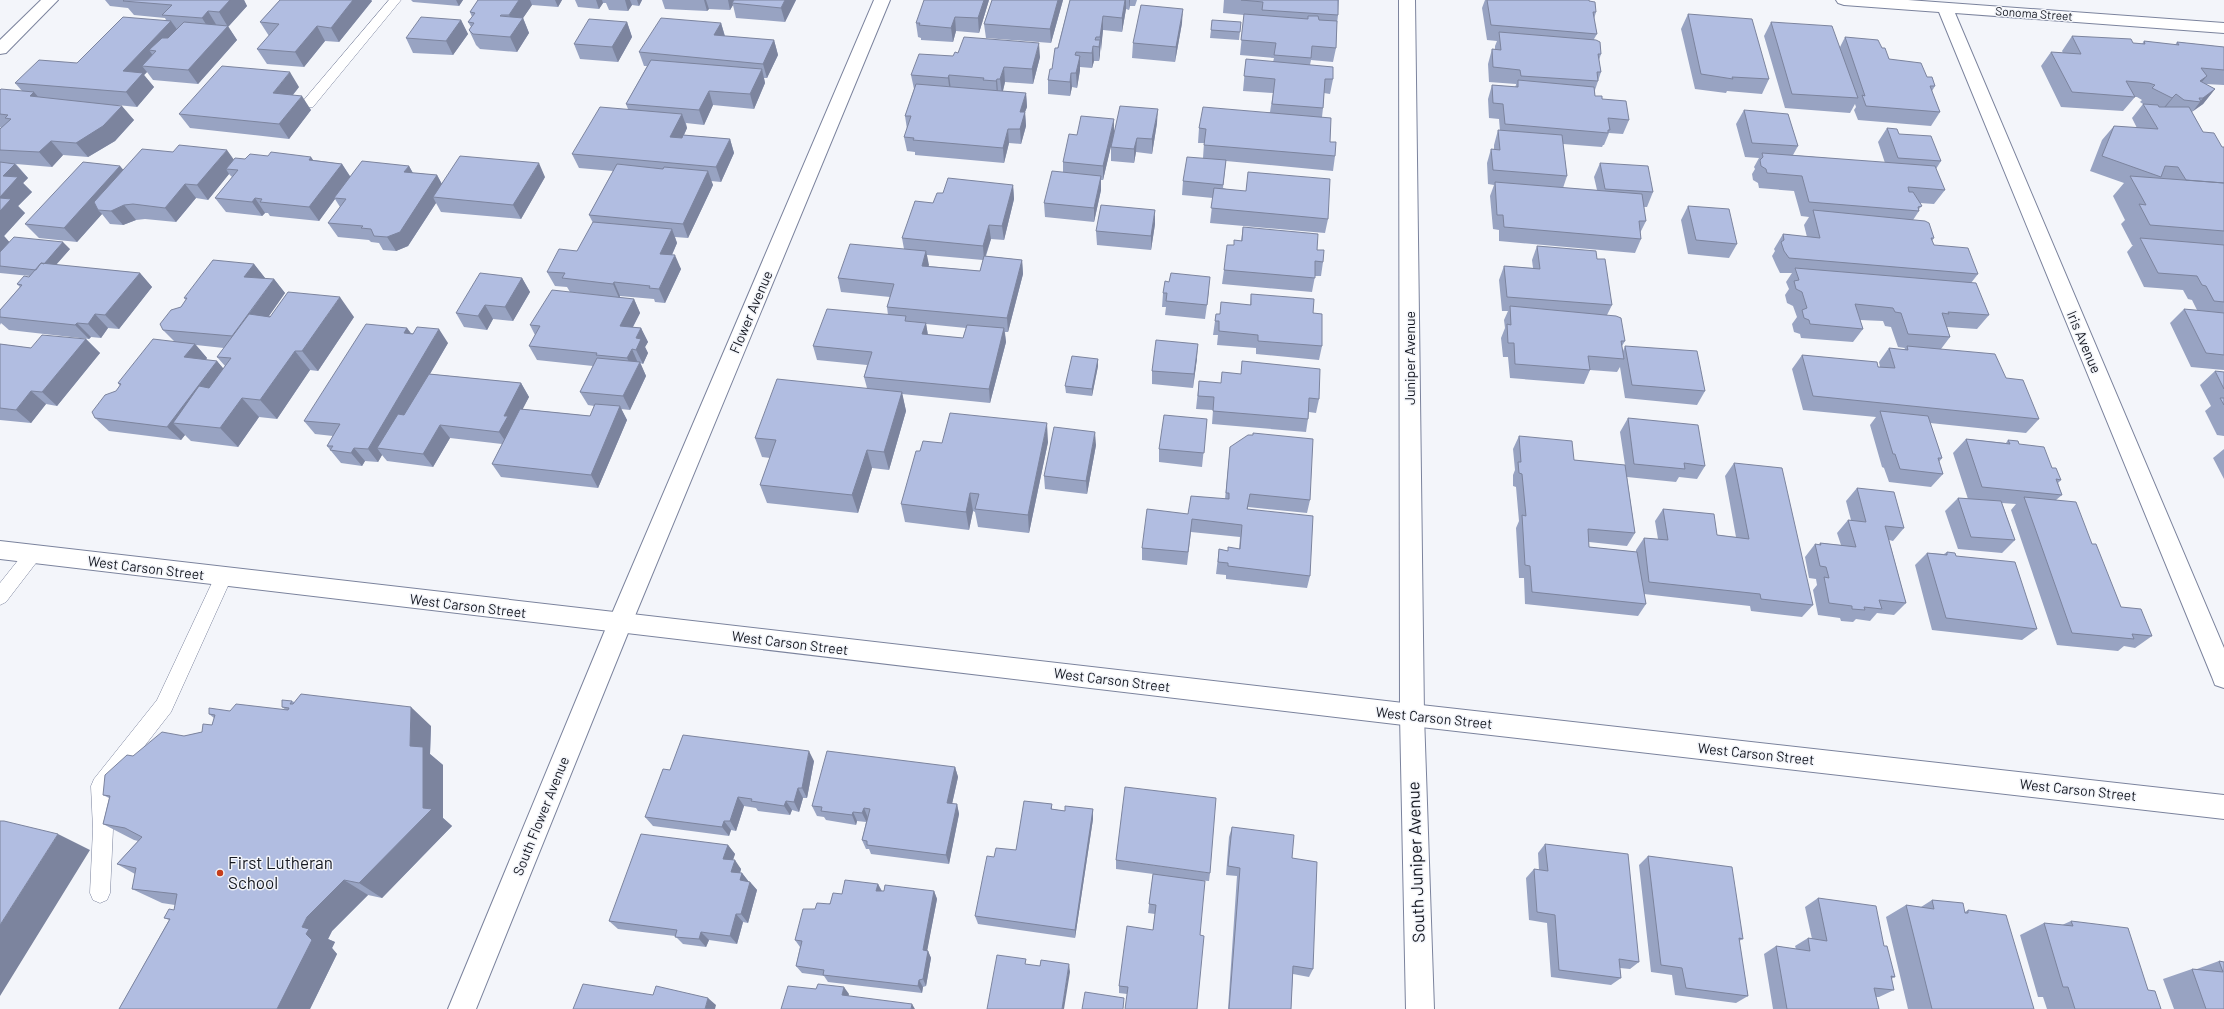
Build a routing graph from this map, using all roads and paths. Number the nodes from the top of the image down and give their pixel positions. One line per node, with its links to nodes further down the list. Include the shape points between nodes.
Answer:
1 (50, 0): 8 (street)
2 (395, 0): 9 (lane)
3 (882, 0): 14 (street, Flower Avenue)
4 (1407, 0): 16 (street, Juniper Avenue)
5 (1844, 0): 6 (street, Sonoma Street)
6 (1945, 7): 7 (street, Sonoma Street); 15 (street, Iris Avenue)
7 (2224, 28)
8 (0, 48)
9 (308, 104)
10 (0, 550): 11 (street, West Carson Street)
11 (33, 554): 12 (street, West Carson Street); 13 (lane)
12 (223, 577): 14 (street, West Carson Street); 18 (lane, via 164,706 101,786 103,829)
13 (0, 597)
14 (620, 623): 16 (street, West Carson Street); 19 (street, South Flower Avenue)
15 (2224, 677)
16 (1412, 715): 17 (street, West Carson Street); 20 (street, South Juniper Avenue)
17 (2224, 807)
18 (100, 893)
19 (462, 1009)
20 (1420, 1009)

